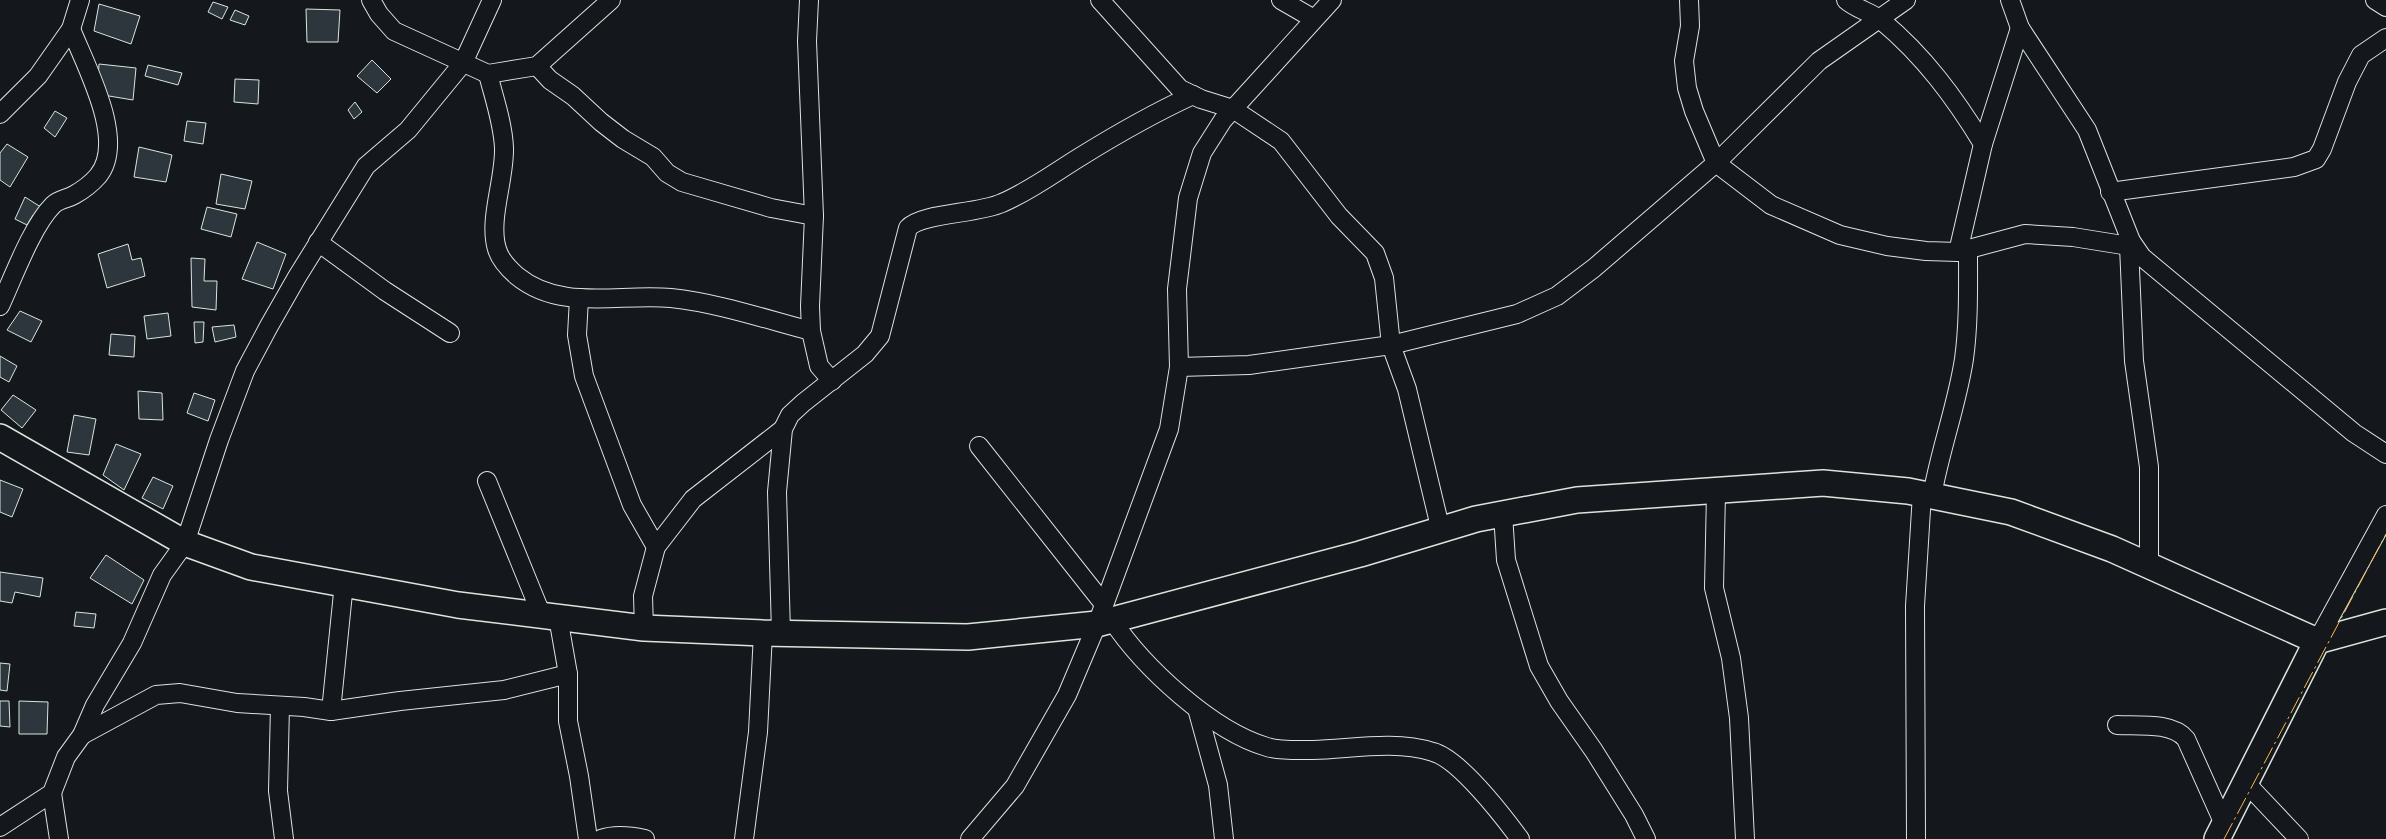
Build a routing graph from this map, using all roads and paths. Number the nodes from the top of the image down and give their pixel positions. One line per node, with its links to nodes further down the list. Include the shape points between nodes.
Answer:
1 (80, 0): 18 (street)
2 (371, 0): 20 (street, via 394,31)
3 (492, 0): 20 (street)
4 (611, 0): 21 (street)
5 (809, 0): 29 (street, via 807,41)
6 (1100, 0): 23 (street, via 1180,89)
7 (1281, 0): 15 (street)
8 (1332, 0): 15 (street)
9 (1689, 0): 27 (street, via 1690,26 1684,61 1687,88)
10 (1846, 0): 16 (street)
11 (1906, 0): 16 (street)
12 (2010, 0): 17 (street)
13 (2375, 0): 14 (street)
14 (2386, 7)
15 (1314, 19): 24 (street)
16 (1880, 19): 26 (street, via 1933,71); 27 (street, via 1819,62)
17 (2020, 28): 26 (street); 28 (street, via 2087,130)
18 (71, 30): 25 (street, via 38,76); 34 (street, via 108,129 110,150 106,165 86,188 52,205)
19 (2386, 38): 28 (street, via 2361,55 2316,159 2294,167)
20 (463, 64): 22 (street); 30 (street, via 408,130 366,166)
21 (537, 66): 22 (street); 29 (street, via 608,128 654,158 667,173 682,182 771,208)
22 (488, 74): 33 (street, via 504,148 503,178 495,223 496,250 507,268 523,281 545,293)
23 (1194, 95): 24 (street); 39 (street, via 1156,112 1034,187 1000,204 913,222 908,228 880,336 866,354)
24 (1233, 109): 37 (street, via 1281,141 1339,216 1375,253 1384,278); 38 (street, via 1202,153 1188,198 1177,289)
25 (0, 114)
26 (1984, 144): 32 (street)
27 (1716, 163): 32 (street, via 1772,205 1840,235 1906,249); 37 (street, via 1558,296 1517,314)
28 (2110, 192): 31 (street)
29 (814, 216): 35 (street)
30 (318, 242): 36 (street); 50 (street, via 244,371)
31 (2130, 243): 32 (street, via 2025,234); 43 (street, via 2142,257 2332,415); 52 (street, via 2134,361 2149,467)
32 (1963, 250): 46 (street, via 1968,312 1964,359)
33 (579, 298): 35 (street, via 670,298); 51 (street, via 577,334 584,376 632,504)
34 (0, 306)
35 (811, 330): 39 (street, via 819,366)
36 (450, 333)
37 (1391, 345): 38 (street, via 1249,365); 49 (street, via 1407,389)
38 (1178, 367): 55 (street, via 1169,429)
39 (832, 382): 40 (street, via 790,415)
40 (783, 429): 51 (street, via 693,498); 58 (street, via 777,492)
41 (0, 437): 50 (street)
42 (979, 446): 55 (street)
43 (2386, 454)
44 (488, 481): 54 (street)
45 (1716, 492): 46 (street, via 1823,483); 47 (street, via 1577,500); 82 (street, via 1714,588 1731,658 1739,718)
46 (1927, 495): 52 (street, via 2011,512); 83 (street, via 1915,606)
47 (1503, 514): 49 (street); 81 (street, via 1506,560 1539,666)
48 (2386, 515): 59 (street)
49 (1441, 531): 55 (street)
50 (185, 543): 53 (street, via 252,567); 65 (street, via 162,575 132,643 95,705)
51 (656, 548): 57 (street, via 643,596)
52 (2148, 565): 59 (street)
53 (344, 583): 54 (street, via 458,605); 62 (street)
54 (550, 616): 57 (street); 60 (street)
55 (1104, 616): 58 (street, via 968,637); 63 (street); 70 (street, via 1067,695)
56 (2386, 622): 59 (street)
57 (644, 628): 58 (street)
58 (772, 633): 77 (street)
59 (2317, 641): 66 (street)
60 (568, 674): 62 (street, via 504,690 400,700); 74 (street, via 568,721)
61 (280, 706): 62 (street); 65 (street, via 180,693 156,695); 73 (street, via 278,791)
62 (330, 712)
63 (1198, 712): 79 (street, via 1218,785); 80 (street, via 1235,734 1269,748 1314,750 1362,746 1434,752 1456,764)
64 (2117, 725): 69 (street, via 2165,728 2181,733)
65 (82, 735): 67 (street, via 66,757)
66 (2246, 783): 69 (street); 84 (street)
67 (52, 794): 68 (street); 72 (street)
68 (0, 827): 71 (street)
69 (2220, 832)
70 (984, 833): 78 (street)
71 (6, 839)
72 (59, 839)
73 (284, 839)
74 (588, 839)
75 (601, 839): 76 (street, via 630,836)
76 (645, 839)
77 (744, 839)
78 (970, 839)
79 (1224, 839)
80 (1520, 839)
81 (1646, 839)
82 (1745, 839)
83 (1916, 839)
84 (2299, 839)

